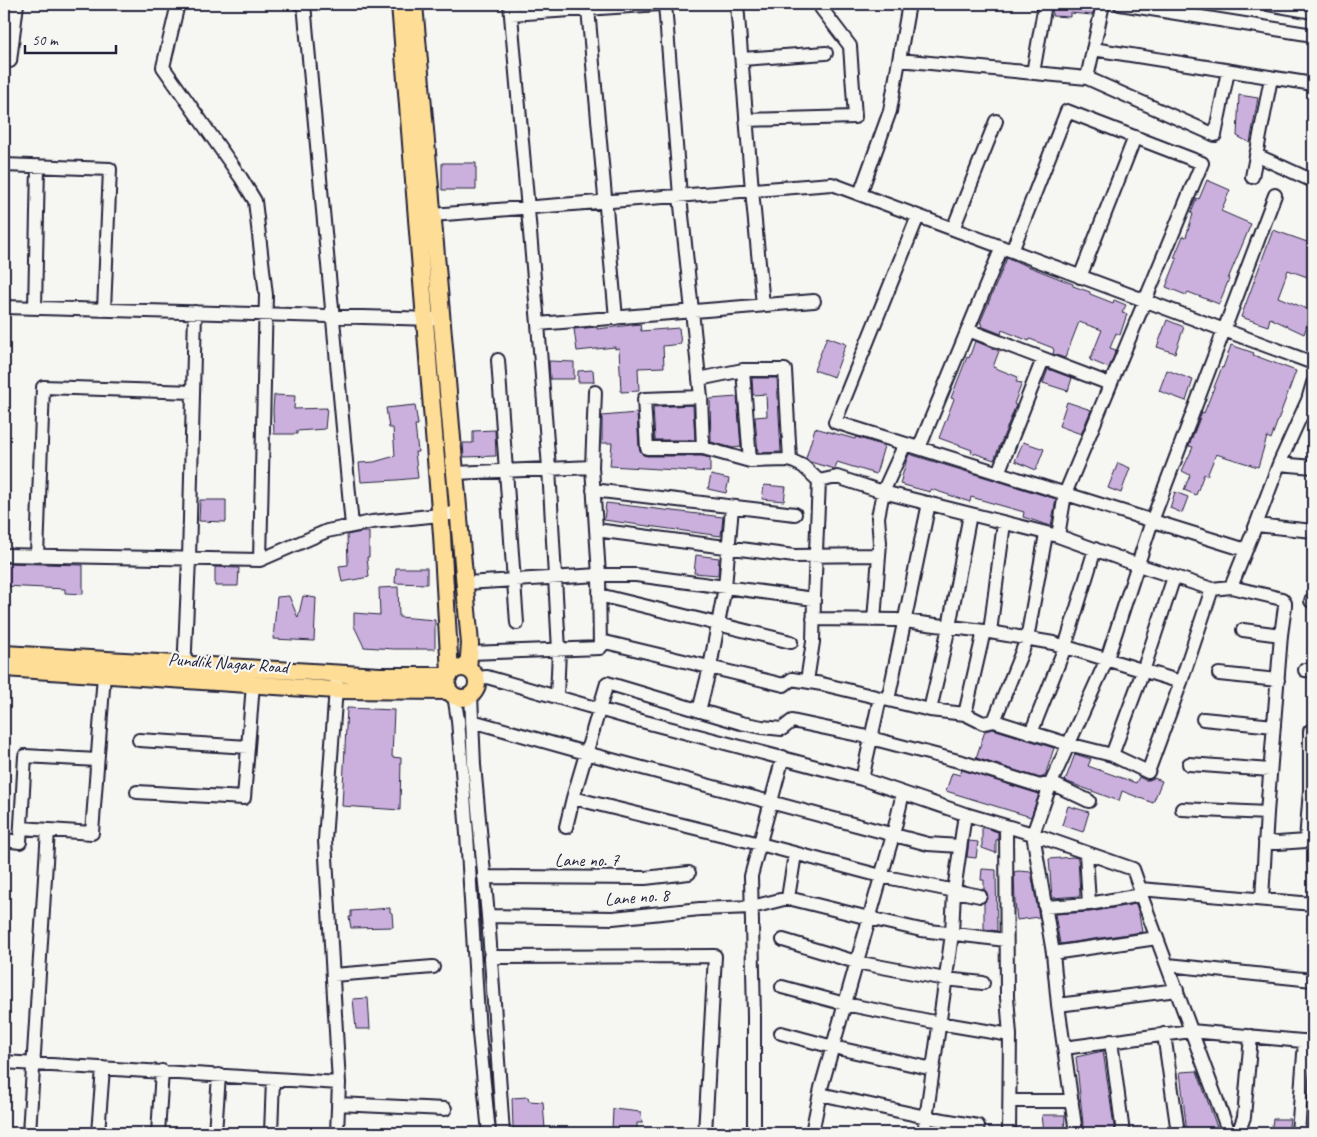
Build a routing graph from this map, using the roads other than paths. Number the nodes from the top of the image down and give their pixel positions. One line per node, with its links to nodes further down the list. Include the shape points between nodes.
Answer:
1 (17, 4): 23 (street)
2 (178, 4): 56 (street, via 163,67 254,201 266,296)
3 (300, 4): 57 (street, via 304,4)
4 (400, 4): 59 (main road)
5 (414, 4): 43 (main road)
6 (660, 4): 16 (street)
7 (665, 4): 39 (street)
8 (737, 4): 21 (street)
9 (909, 4): 22 (street)
10 (1045, 4): 25 (street)
11 (1103, 4): 19 (street)
12 (1120, 4): 18 (street)
13 (1268, 4): 17 (street)
14 (821, 8): 29 (street, via 850,46 855,117)
15 (511, 9): 16 (street); 42 (street)
16 (588, 9): 41 (street)
17 (1313, 12)
18 (1313, 35)
19 (1093, 49): 24 (street); 26 (street)
20 (826, 53): 21 (street)
21 (742, 59): 29 (street)
22 (899, 60): 25 (street); 38 (street, via 890,111)
23 (10, 61)
24 (1228, 71): 26 (street, via 1215,135); 27 (street)
25 (1033, 73): 26 (street)
26 (1087, 78)
27 (1271, 78): 28 (street); 32 (street)
28 (1313, 84)
29 (746, 120): 37 (street)
30 (996, 121): 45 (street)
31 (1135, 137): 46 (street, via 1067,111); 47 (street); 49 (street, via 1202,163)
32 (1256, 155): 35 (street); 36 (street)
33 (4, 165): 34 (street)
34 (38, 166): 52 (street); 53 (street, via 110,169)
35 (1252, 177)
36 (1313, 181)
37 (752, 190): 38 (street, via 832,184); 39 (street); 50 (street)
38 (860, 194): 44 (street)
39 (680, 196): 41 (street); 54 (street)
40 (1275, 196): 62 (street)
41 (606, 202): 42 (street); 58 (street)
42 (528, 207): 43 (street); 60 (street)
43 (432, 215): 59 (main road)
44 (918, 216): 45 (street); 74 (street, via 834,422)
45 (953, 229): 46 (street)
46 (1007, 249): 47 (street); 61 (street)
47 (1080, 277): 49 (street)
48 (814, 301): 50 (street)
49 (1145, 301): 62 (street); 69 (street)
50 (763, 306): 54 (street)
51 (4, 307): 52 (street)
52 (35, 308): 53 (street)
53 (104, 310): 55 (street)
54 (692, 311): 58 (street); 67 (street)
55 (195, 312): 56 (street); 70 (street)
56 (265, 314): 57 (street); 111 (street)
57 (333, 316): 59 (street); 99 (street)
58 (616, 318): 60 (street)
59 (433, 319): 84 (main road); 95 (main road)
60 (538, 324): 82 (street)
61 (968, 330): 63 (street); 76 (street)
62 (1224, 330): 65 (street); 96 (street)
63 (1043, 359): 69 (street); 85 (street)
64 (498, 360): 83 (street)
65 (1313, 363)
66 (743, 370): 67 (street); 77 (street, via 785,370); 78 (street)
67 (699, 378): 72 (street)
68 (1313, 383): 73 (street)
69 (1110, 384): 89 (street)
70 (193, 392): 108 (street, via 43,387); 110 (street)
71 (595, 392): 80 (street)
72 (701, 397): 75 (street); 75 (street, via 644,399 647,448)
73 (1310, 400): 79 (street)
74 (905, 444): 76 (street); 88 (street)
75 (702, 448): 78 (street)
76 (919, 448): 85 (street)
77 (790, 460): 78 (street); 86 (street)
78 (750, 461)
79 (1279, 464): 81 (street); 98 (street)
80 (592, 467): 82 (street); 87 (street)
81 (1313, 467)
82 (549, 468): 83 (street); 115 (street)
83 (506, 470): 84 (street); 116 (street)
84 (455, 473): 92 (main road)
85 (998, 473): 89 (street)
86 (819, 480): 88 (street, via 837,477); 109 (street)
87 (593, 490): 91 (street); 100 (street)
88 (883, 492): 90 (street); 107 (street, via 878,517)
89 (1065, 494): 96 (street); 102 (street)
90 (929, 503): 94 (street); 125 (street)
91 (732, 507): 93 (street); 103 (street)
92 (458, 513): 95 (street); 117 (main road)
93 (795, 514)
94 (970, 514): 97 (street); 128 (street)
95 (441, 515): 99 (street); 151 (main road)
96 (1152, 521): 105 (street); 112 (street)
97 (1004, 523): 102 (street); 130 (street)
98 (1256, 525): 101 (street); 105 (street)
99 (352, 526): 111 (street, via 327,530)
100 (596, 530): 103 (street); 113 (street)
101 (1313, 531)
102 (1052, 535): 104 (street); 132 (street)
103 (728, 547): 109 (street); 118 (street)
104 (1096, 549): 112 (street); 134 (street)
105 (1246, 550): 119 (street)
106 (4, 555): 108 (street)
107 (879, 555): 109 (street); 124 (street)
108 (37, 556): 110 (street)
109 (816, 556): 122 (street)
110 (189, 559): 111 (street); 143 (street)
111 (260, 560)
112 (1138, 565): 114 (street); 138 (street)
113 (599, 575): 115 (street); 118 (street, via 636,575); 121 (street)
114 (1174, 577): 120 (street); 142 (street)
115 (555, 578): 116 (street); 136 (street)
116 (514, 580): 117 (street); 126 (street)
117 (465, 583): 139 (main road)
118 (725, 587): 122 (street); 127 (street)
119 (1230, 587): 120 (street); 131 (street, via 1282,598 1285,606)
120 (1212, 589): 149 (street)
121 (599, 595): 127 (street); 135 (street)
122 (814, 599): 123 (street)
123 (813, 619): 124 (street); 148 (street)
124 (874, 620): 125 (street)
125 (904, 622): 128 (street); 154 (street)
126 (517, 623)
127 (718, 624): 133 (street); 140 (street)
128 (949, 627): 130 (street); 156 (street)
129 (1243, 630): 131 (street)
130 (987, 632): 132 (street); 158 (street)
131 (1281, 635): 146 (street)
132 (1027, 638): 134 (street); 161 (street)
133 (791, 642)
134 (1065, 646): 138 (street); 164 (street)
135 (600, 648): 136 (street); 140 (street, via 605,642)
136 (559, 650): 139 (street); 153 (street)
137 (4, 654): 143 (main road, Pundlik Nagar Road)
138 (1107, 659): 142 (street); 167 (street)
139 (472, 667): 151 (main road, via 456,669); 152 (main road, via 478,684); 153 (street, via 487,677)
140 (710, 667): 148 (street, via 784,686 792,679); 157 (street)
141 (4, 668): 145 (main road, Pundlik Nagar Road)
142 (1143, 671): 149 (street); 170 (street)
143 (184, 672): 145 (main road, Pundlik Nagar Road); 147 (main road, Pundlik Nagar Road); 150 (main road, Pundlik Nagar Road)
144 (1219, 674): 146 (street)
145 (104, 675): 172 (street)
146 (1278, 680): 162 (street)
147 (337, 682): 150 (main road, Pundlik Nagar Road); 151 (main road, Pundlik Nagar Road, via 380,676); 222 (street, via 325,840)
148 (807, 682): 154 (street)
149 (1181, 682): 170 (street, via 1148,772)
150 (253, 684): 168 (street)
151 (450, 684): 152 (main road, via 460,698); 185 (street)
152 (471, 695): 160 (street)
153 (558, 697): 155 (street)
154 (884, 699): 156 (street); 165 (street)
155 (599, 709): 157 (street, via 607,684); 169 (street); 171 (street)
156 (930, 710): 158 (street)
157 (699, 711): 165 (street, via 762,727 782,729 792,721)
158 (965, 714): 161 (street, via 983,723)
159 (1203, 719): 162 (street)
160 (472, 721): 169 (street); 185 (street)
161 (994, 721): 164 (street)
162 (1274, 726): 174 (street)
163 (1313, 732): 194 (street, via 1310,731)
164 (1031, 733): 167 (street)
165 (871, 738): 175 (street); 176 (street, via 1040,786)
166 (139, 740): 168 (street)
167 (1068, 744): 170 (street); 176 (street)
168 (248, 747): 177 (street, via 244,798)
169 (586, 753): 179 (street); 181 (street)
170 (1112, 755)
171 (782, 757): 175 (street); 181 (street)
172 (97, 760): 188 (street, via 25,756); 189 (street, via 92,833)
173 (1189, 764): 174 (street)
174 (1270, 770): 183 (street)
175 (862, 779): 178 (street)
176 (1051, 783): 180 (street); 190 (street)
177 (137, 792)
178 (902, 793): 184 (street); 191 (street)
179 (573, 798): 186 (street); 195 (street)
180 (1089, 801)
181 (771, 802): 191 (street); 195 (street)
182 (1182, 809): 183 (street)
183 (1267, 813): 193 (street)
184 (965, 814): 187 (street); 196 (street)
185 (473, 824): 201 (street); 261 (street, via 479,1032)
186 (566, 827)
187 (1006, 827): 190 (street); 216 (street)
188 (21, 828): 189 (street); 192 (street, via 20,842)
189 (48, 830): 241 (street)
190 (1033, 834): 197 (street); 210 (street)
191 (893, 835): 196 (street, via 928,844); 200 (street)
192 (4, 840)
193 (1265, 841): 194 (street); 206 (street)
194 (1310, 841)
195 (760, 844): 198 (street); 209 (street, via 751,876)
196 (960, 846): 202 (street)
197 (1086, 853): 203 (street, via 1133,869); 207 (street)
198 (795, 854): 200 (street); 205 (street)
199 (690, 873): 201 (street, Lane no. 7, via 645,878)
200 (881, 876): 202 (street); 212 (street)
201 (484, 877): 211 (street)
202 (954, 891): 204 (street); 213 (street)
203 (1141, 892): 206 (street); 207 (street); 214 (street)
204 (980, 896)
205 (788, 898): 209 (street, Lane no. 8); 212 (street)
206 (1262, 900): 208 (street)
207 (1089, 904): 210 (street)
208 (1313, 904)
209 (752, 907): 211 (street, Lane no. 8, via 613,918); 264 (street)
210 (1045, 907): 217 (street)
211 (488, 916): 218 (street)
212 (868, 918): 213 (street); 219 (street)
213 (952, 934): 216 (street); 223 (street)
214 (1157, 938): 217 (street); 220 (street)
215 (783, 940): 219 (street)
216 (1006, 940): 233 (street)
217 (1053, 953): 229 (street)
218 (490, 957): 262 (street); 263 (street, via 715,956)
219 (856, 962): 223 (street); 228 (street)
220 (1168, 965): 224 (street); 227 (street)
221 (433, 967): 222 (street)
222 (333, 975): 247 (street)
223 (945, 979): 225 (street); 230 (street)
224 (1313, 980)
225 (984, 983)
226 (782, 987): 228 (street)
227 (1177, 990): 229 (street); 231 (street)
228 (845, 1004): 230 (street); 238 (street)
229 (1058, 1005): 239 (street)
230 (939, 1023): 233 (street); 243 (street)
231 (1191, 1030): 234 (street); 235 (street); 271 (street)
232 (781, 1033): 238 (street)
233 (1010, 1034): 249 (street)
234 (1164, 1034): 236 (street); 270 (street)
235 (1251, 1036): 237 (street); 272 (street, via 1244,1117)
236 (1111, 1041): 239 (street); 269 (street)
237 (1309, 1042): 273 (street)
238 (833, 1047): 243 (street); 248 (street)
239 (1064, 1048): 250 (street)
240 (4, 1062): 241 (street)
241 (34, 1063): 242 (street); 255 (street)
242 (103, 1068): 244 (street); 256 (street)
243 (933, 1069): 253 (street)
244 (162, 1072): 245 (street); 257 (street)
245 (219, 1075): 246 (street); 258 (street)
246 (273, 1079): 247 (street); 259 (street)
247 (339, 1083): 251 (street)
248 (820, 1094): 253 (street); 265 (street)
249 (1010, 1101): 250 (street); 267 (street)
250 (1072, 1101): 268 (street)
251 (338, 1104): 252 (street); 260 (street)
252 (445, 1109)
253 (926, 1117): 254 (street); 266 (street)
254 (978, 1126)
255 (29, 1133)
256 (98, 1133)
257 (158, 1133)
258 (215, 1133)
259 (271, 1133)
260 (337, 1133)
261 (489, 1133)
262 (503, 1133)
263 (706, 1133)
264 (754, 1133)
265 (812, 1133)
266 (924, 1133)
267 (1009, 1133)
268 (1076, 1133)
269 (1123, 1133)
270 (1178, 1133)
271 (1229, 1133)
272 (1235, 1133)
273 (1298, 1133)

